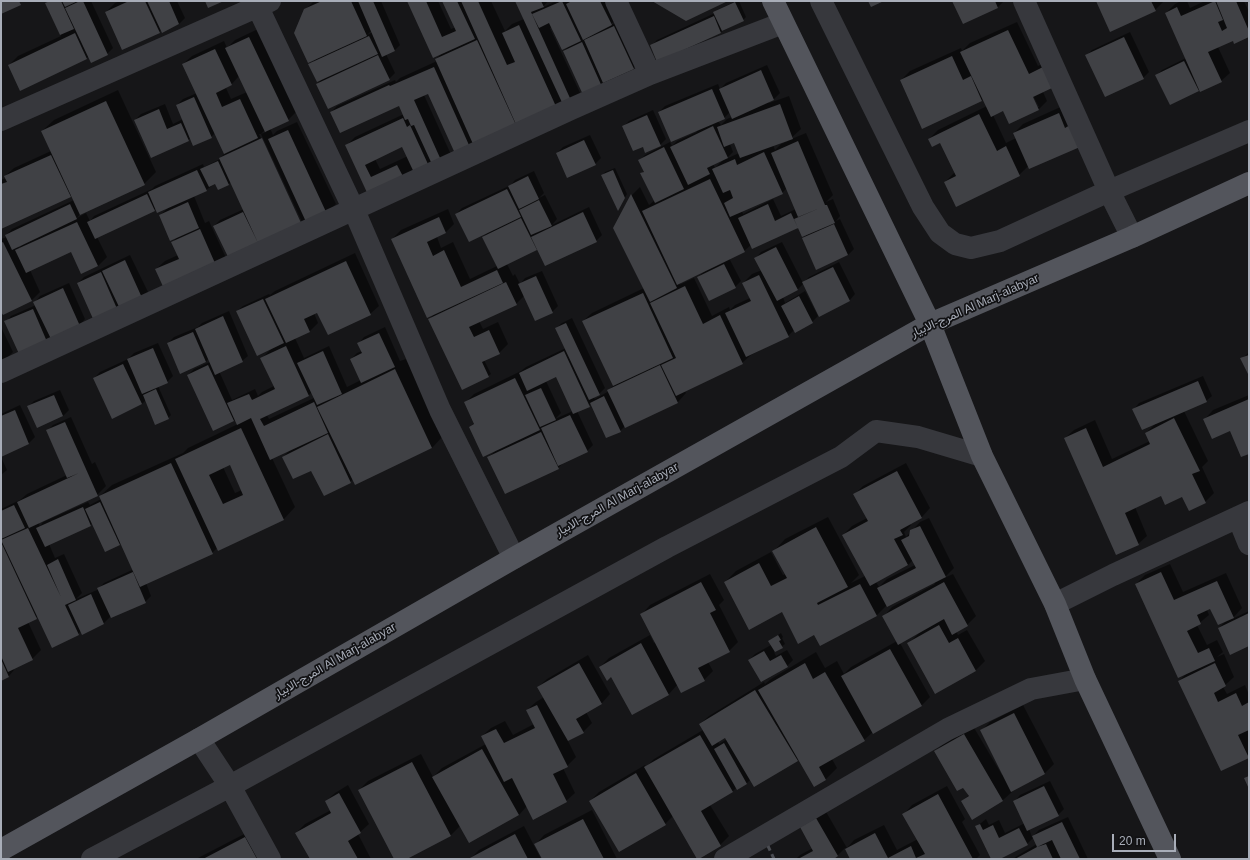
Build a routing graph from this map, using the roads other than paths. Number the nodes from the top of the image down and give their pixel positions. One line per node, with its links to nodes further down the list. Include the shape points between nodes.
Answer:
1 (616, 1): 7 (street)
2 (773, 1): 6 (main road)
3 (821, 1): 11 (street, via 923,207 940,233 955,244 971,248 1000,241)
4 (1024, 1): 11 (street)
5 (261, 3): 8 (street); 12 (street)
6 (783, 23): 7 (street); 14 (main road)
7 (650, 74): 12 (street)
8 (1, 120)
9 (1249, 131): 11 (street)
10 (1249, 183): 13 (main road, المرج-الابيار Al Marj-alabyar)
11 (1109, 191): 13 (street)
12 (354, 210): 15 (street); 19 (street, via 440,410)
13 (1132, 237): 14 (main road, المرج-الابيار Al Marj-alabyar)
14 (930, 324): 16 (main road); 19 (main road, المرج-الابيار Al Marj-alabyar)
15 (1, 372)
16 (982, 456): 20 (main road); 23 (street, via 918,437 876,431 841,457 668,547)
17 (1243, 515): 18 (street); 20 (street)
18 (1249, 544)
19 (514, 558): 22 (main road, المرج-الابيار Al Marj-alabyar)
20 (1055, 604): 21 (main road)
21 (1085, 679): 27 (street, via 1031,689 948,729); 28 (main road)
22 (199, 739): 23 (street); 24 (main road, المرج-الابيار Al Marj-alabyar)
23 (230, 786): 25 (street); 26 (street)
24 (1, 850)
25 (92, 859)
26 (270, 859)
27 (725, 859)
28 (1170, 859)

